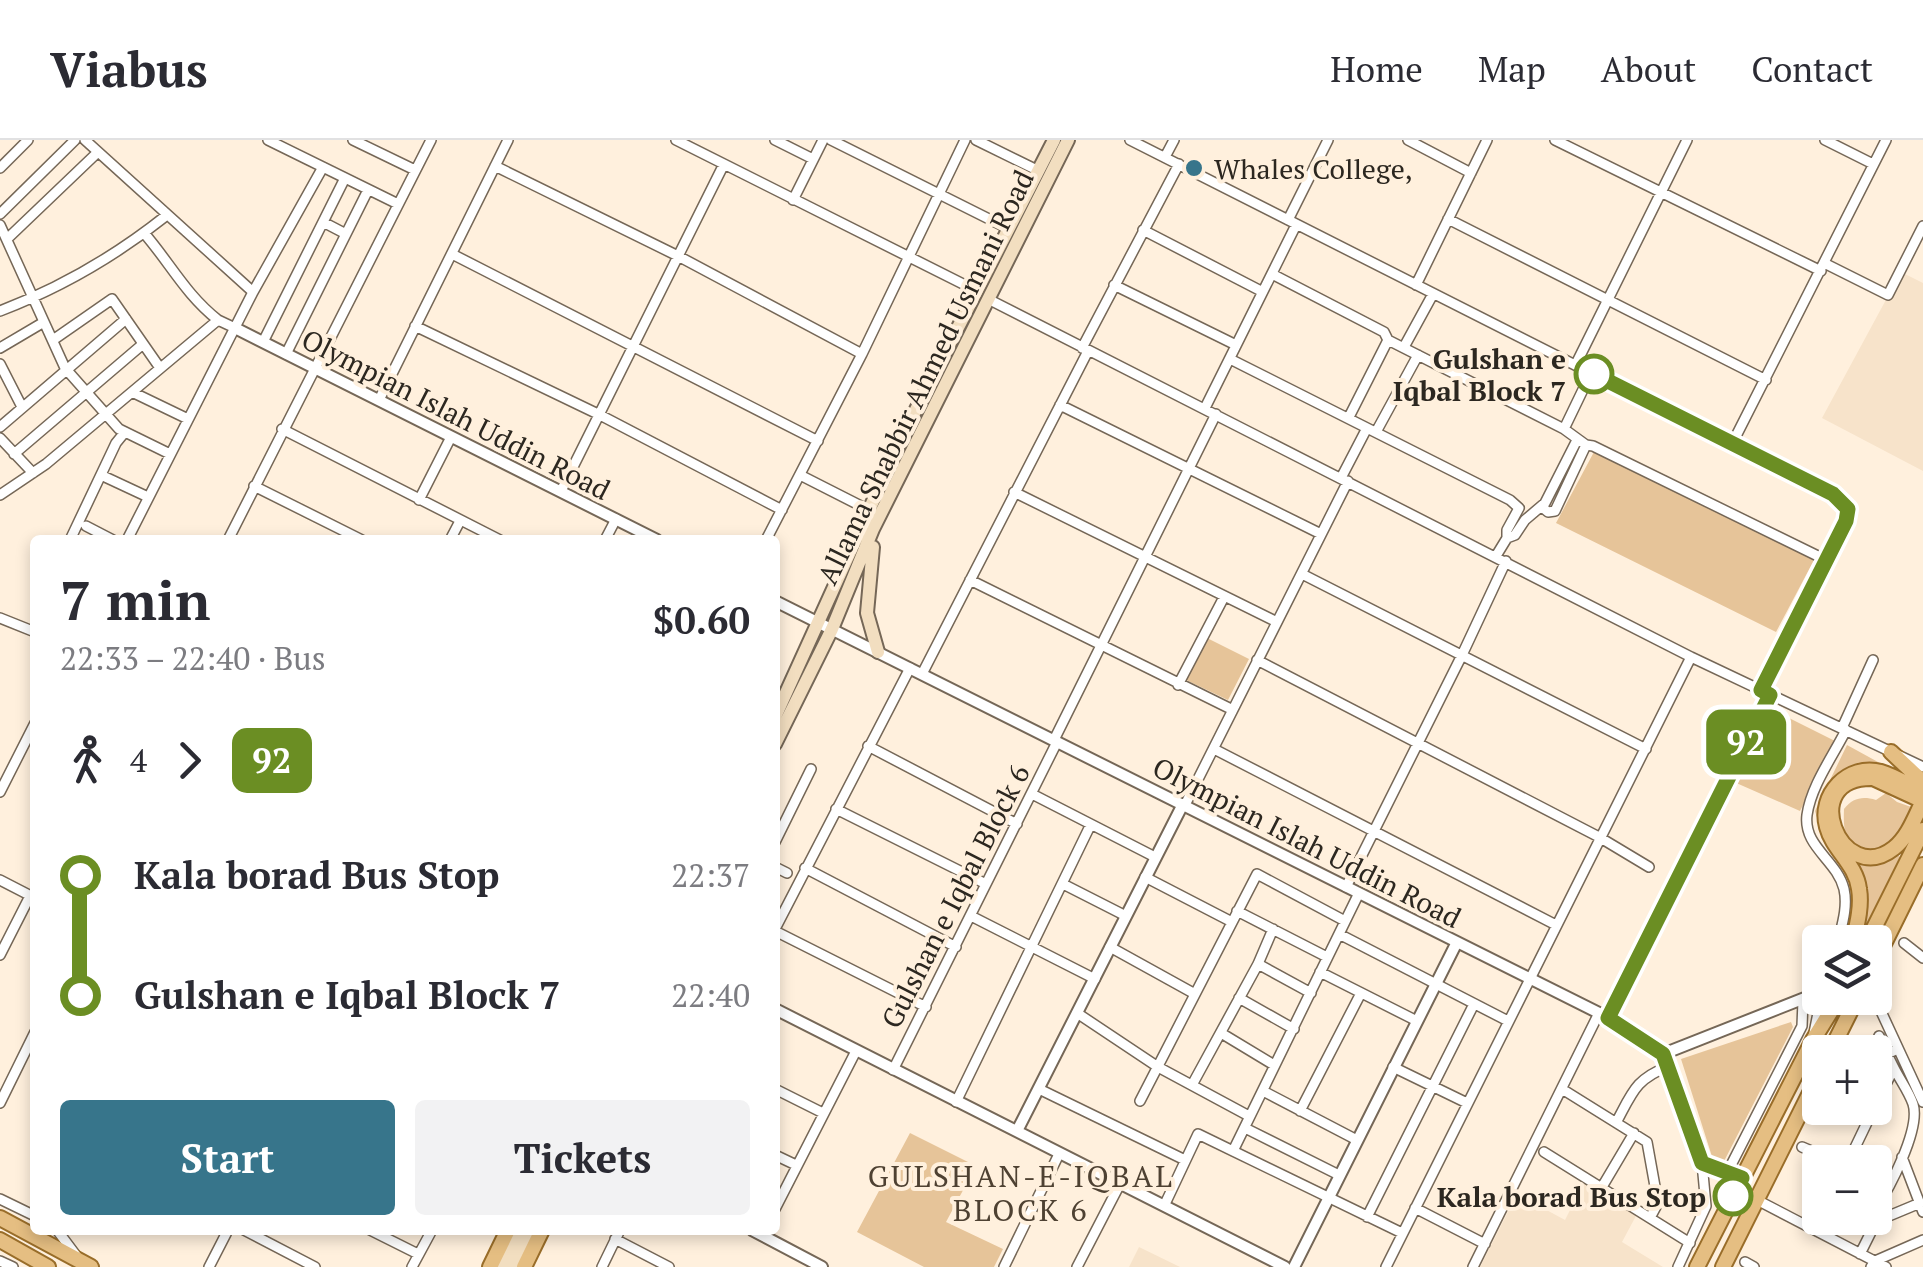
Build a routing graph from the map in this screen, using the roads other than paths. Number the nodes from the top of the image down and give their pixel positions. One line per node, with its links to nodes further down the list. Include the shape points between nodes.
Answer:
1 (28, 140): 33 (street)
2 (75, 140): 43 (street)
3 (84, 140): 25 (street)
4 (268, 140): 32 (street)
5 (508, 140): 31 (street)
6 (775, 140): 27 (street)
7 (823, 140): 27 (street)
8 (831, 140): 39 (street)
9 (964, 140): 39 (street)
10 (976, 140): 35 (street)
11 (1054, 140): 35 (main road, Allama Shabbir Ahmed Usmani Road)
12 (1068, 140): 67 (main road, Allama Shabbir Ahmed Usmani Road)
13 (1130, 140): 26 (street)
14 (1174, 140): 26 (street)
15 (1328, 140): 47 (street)
16 (1408, 140): 36 (street)
17 (1488, 140): 36 (street)
18 (1687, 140): 40 (street)
19 (1825, 140): 30 (street)
20 (1886, 140): 30 (street)
21 (357, 141): 34 (street)
22 (427, 141): 34 (street)
23 (682, 141): 28 (street)
24 (1559, 141): 40 (street)
25 (98, 152): 44 (street); 54 (street)
26 (1166, 157): 29 (street)
27 (812, 160): 41 (street)
28 (724, 164): 41 (street); 56 (street)
29 (1179, 164): 47 (street); 51 (street)
30 (1873, 164): 59 (street)
31 (495, 166): 55 (street); 56 (street)
32 (323, 167): 37 (street); 64 (street)
33 (0, 168)
34 (415, 170): 42 (street)
35 (1038, 171): 50 (main road, Allama Shabbir Ahmed Usmani Road)
36 (1472, 173): 45 (street)
37 (345, 178): 38 (street); 46 (street)
38 (368, 190): 42 (street); 53 (street)
39 (939, 193): 50 (street); 57 (street)
40 (1662, 193): 59 (street); 70 (street)
41 (793, 200): 57 (street)
42 (398, 204): 95 (street)
43 (0, 214)
44 (167, 215): 52 (street); 64 (street)
45 (1448, 219): 63 (street); 70 (street)
46 (323, 222): 53 (street); 58 (street)
47 (1292, 222): 61 (street); 63 (street)
48 (0, 225): 54 (street)
49 (1923, 226): 59 (street, via 1888,295)
50 (1010, 229): 67 (main road, Allama Shabbir Ahmed Usmani Road)
51 (1144, 230): 62 (street); 65 (street)
52 (144, 233): 68 (street); 74 (street, via 188,294)
53 (346, 234): 60 (street)
54 (6, 239): 68 (street)
55 (452, 254): 76 (street); 83 (street)
56 (678, 256): 83 (street); 88 (street)
57 (909, 257): 67 (street); 88 (street)
58 (305, 258): 60 (street); 69 (street)
59 (1822, 267): 97 (street)
60 (328, 270): 71 (street)
61 (1272, 274): 65 (street); 79 (street)
62 (1114, 285): 82 (street); 86 (street)
63 (1416, 285): 66 (street)
64 (253, 292): 77 (street)
65 (1261, 292): 82 (street)
66 (1432, 294): 84 (street); 92 (street)
67 (983, 295): 86 (street); 132 (main road, Allama Shabbir Ahmed Usmani Road); 137 (main road, Allama Shabbir Ahmed Usmani Road)
68 (33, 296): 72 (street); 75 (street)
69 (286, 298): 71 (street); 80 (street)
70 (1608, 299): 92 (street); 97 (street)
71 (309, 309): 87 (street)
72 (0, 311)
73 (126, 319): 78 (street, via 112,298); 81 (street); 93 (street)
74 (218, 320): 77 (street); 94 (street)
75 (44, 322): 78 (street); 85 (street)
76 (415, 326): 100 (street); 106 (street)
77 (234, 328): 80 (street, Olympian Islah Uddin Road); 108 (street)
78 (53, 340): 93 (street)
79 (1388, 340): 84 (street); 107 (street)
80 (263, 342): 87 (street, Olympian Islah Uddin Road)
81 (143, 344): 94 (street); 98 (street)
82 (1236, 344): 90 (street)
83 (633, 347): 106 (street); 116 (street)
84 (1404, 347): 89 (street)
85 (0, 348)
86 (1085, 349): 101 (street); 103 (street)
87 (286, 354): 95 (street, Olympian Islah Uddin Road)
88 (862, 354): 116 (street)
89 (1418, 355): 111 (street); 112 (street)
90 (1230, 359): 103 (street); 107 (street)
91 (0, 364): 102 (street)
92 (1576, 364): 96 (street)
93 (65, 368): 98 (street); 102 (street)
94 (160, 368): 99 (street)
95 (315, 368): 100 (street, Olympian Islah Uddin Road); 110 (street)
96 (1591, 372): 111 (street); 118 (street)
97 (1766, 380): 118 (street)
98 (86, 392): 104 (street); 119 (street)
99 (132, 392): 104 (street); 108 (street)
100 (379, 400): 114 (street, Olympian Islah Uddin Road)
101 (1060, 405): 121 (street); 128 (street)
102 (22, 407): 109 (street)
103 (1205, 408): 105 (street)
104 (105, 414): 113 (street); 122 (street)
105 (1216, 414): 121 (street, Gulshan e Iqbal Block 6); 125 (street)
106 (600, 415): 127 (street); 133 (street)
107 (1349, 417): 112 (street)
108 (188, 419): 120 (street)
109 (0, 427)
110 (282, 429): 126 (street); 131 (street)
111 (1564, 429): 117 (street)
112 (1372, 430): 125 (street); 149 (street, via 1518,505)
113 (125, 432): 120 (street); 139 (street)
114 (452, 436): 127 (street, Olympian Islah Uddin Road); 131 (street)
115 (0, 438): 119 (street)
116 (818, 441): 123 (street)
117 (1582, 443): 149 (street, via 1555,510 1542,507); 152 (street)
118 (1732, 444): 152 (street, via 1844,502 1848,514)
119 (14, 454): 122 (street)
120 (170, 454): 130 (street)
121 (1188, 468): 138 (street); 150 (street, Gulshan e Iqbal Block 6)
122 (34, 473): 129 (street)
123 (800, 474): 132 (street); 133 (street)
124 (103, 476): 130 (street)
125 (1344, 480): 138 (street); 151 (street)
126 (254, 486): 142 (street); 143 (street)
127 (561, 491): 134 (street, Olympian Islah Uddin Road)
128 (1014, 492): 150 (street); 154 (street)
129 (0, 495)
130 (148, 498): 141 (street)
131 (420, 500): 135 (street)
132 (868, 509): 159 (main road, Allama Shabbir Ahmed Usmani Road)
133 (782, 510): 148 (street)
134 (616, 519): 146 (street); 147 (street, Olympian Islah Uddin Road)
135 (460, 521): 144 (street); 145 (street)
136 (86, 526): 140 (street)
137 (872, 529): 160 (main road, Allama Shabbir Ahmed Usmani Road); 163 (main road, via 867,614)
138 (1322, 534): 153 (street)
139 (72, 535)
140 (103, 535)
141 (130, 535)
142 (233, 535)
143 (352, 535)
144 (453, 535)
145 (489, 535)
146 (608, 535)
147 (648, 535)
148 (769, 535)
149 (1508, 538): 151 (street)
150 (1145, 557): 155 (street); 162 (street, Gulshan e Iqbal Block 6)
151 (1501, 558): 164 (street); 165 (street)
152 (1826, 560): 171 (street)
153 (1302, 574): 158 (street); 164 (street)
154 (970, 580): 162 (street); 169 (street)
155 (1224, 597): 158 (street); 170 (street)
156 (780, 604): 159 (street, Olympian Islah Uddin Road)
157 (0, 618): 161 (street)
158 (1276, 622): 166 (street)
159 (818, 623): 160 (street, Olympian Islah Uddin Road); 172 (main road, Allama Shabbir Ahmed Usmani Road)
160 (832, 629): 163 (street, Olympian Islah Uddin Road); 176 (main road, Allama Shabbir Ahmed Usmani Road)
161 (30, 630)
162 (1100, 647): 170 (street); 177 (street, Gulshan e Iqbal Block 6)
163 (878, 652): 168 (street, Olympian Islah Uddin Road)
164 (1462, 655): 178 (street); 180 (street)
165 (1691, 657): 171 (street); 180 (street)
166 (1257, 660): 173 (street); 178 (street)
167 (1874, 660): 174 (street)
168 (910, 668): 169 (street, Olympian Islah Uddin Road); 179 (street)
169 (922, 674): 177 (street, Olympian Islah Uddin Road)
170 (1178, 685): 173 (street)
171 (1766, 693): 174 (street); 251 (street)
172 (780, 706)
173 (1231, 709): 181 (street)
174 (1844, 729): 182 (street); 222 (street, via 1810,802 1806,826 1844,888)
175 (30, 733): 187 (street)
176 (780, 734)
177 (1056, 741): 189 (street, Gulshan e Iqbal Block 6); 191 (street, Olympian Islah Uddin Road)
178 (1415, 744): 197 (street); 198 (street)
179 (868, 746): 192 (street); 193 (street)
180 (1646, 749): 198 (street)
181 (1214, 750): 191 (street); 197 (street)
182 (1890, 752): 184 (street); 186 (main road)
183 (811, 768): 196 (street)
184 (1923, 768)
185 (1885, 777): 188 (main road); 190 (main road); 190 (main road, via 1848,783 1833,803 1832,829 1852,852 1892,850); 223 (main road, via 1868,770 1847,777 1825,809 1828,831 1859,886)
186 (1923, 782)
187 (0, 792)
188 (1923, 792)
189 (1032, 794): 193 (street, Gulshan e Iqbal Block 6); 194 (street)
190 (1923, 801)
191 (1184, 805): 199 (street); 210 (street, Olympian Islah Uddin Road)
192 (836, 809): 201 (street); 208 (street)
193 (1017, 824): 208 (street, Gulshan e Iqbal Block 6)
194 (1090, 826): 199 (street); 209 (street)
195 (1923, 830): 224 (main road)
196 (780, 832)
197 (1372, 834): 210 (street); 221 (street)
198 (1599, 838): 202 (street); 221 (street)
199 (1155, 857): 206 (street)
200 (1923, 865): 211 (main road)
201 (805, 868): 218 (street); 232 (street)
202 (1649, 868)
203 (780, 869): 204 (street)
204 (788, 873)
205 (1923, 874): 211 (main road)
206 (1144, 877): 216 (street); 220 (street)
207 (0, 880): 213 (street)
208 (986, 884): 217 (street, Gulshan e Iqbal Block 6)
209 (1064, 884): 216 (street); 231 (street)
210 (1346, 886): 212 (street, Olympian Islah Uddin Road)
211 (1910, 891): 225 (main road)
212 (1359, 893): 219 (street); 229 (street, Olympian Islah Uddin Road)
213 (30, 896)
214 (30, 901): 234 (street)
215 (1237, 912): 219 (street, via 1257,874); 220 (street); 226 (street)
216 (1124, 915): 233 (street)
217 (971, 916): 231 (street); 232 (street, Gulshan e Iqbal Block 6)
218 (780, 920)
219 (1345, 921): 228 (street)
220 (1232, 922): 243 (street)
221 (1556, 925): 239 (street)
222 (1842, 925)
223 (1857, 925)
224 (1876, 925)
225 (1892, 928)
226 (1274, 929): 235 (street); 237 (street)
227 (780, 933): 248 (street)
228 (1339, 934): 235 (street); 241 (street)
229 (1457, 942): 239 (street, Olympian Islah Uddin Road); 241 (street)
230 (1904, 942): 236 (street)
231 (1032, 946): 240 (street); 278 (street)
232 (956, 947): 248 (street, Gulshan e Iqbal Block 6)
233 (1110, 947): 240 (street); 243 (street)
234 (0, 955)
235 (1327, 957): 238 (street)
236 (1923, 958)
237 (1258, 964): 244 (street); 245 (street)
238 (1320, 972): 242 (street); 244 (street)
239 (1530, 978): 251 (street, Olympian Islah Uddin Road); 255 (street)
240 (1095, 979): 250 (street)
241 (1434, 985): 247 (street); 254 (street)
242 (1361, 993): 254 (street); 283 (street)
243 (1195, 994): 265 (street)
244 (1311, 994): 256 (street)
245 (1240, 998): 256 (street); 257 (street)
246 (1802, 1002): 261 (street)
247 (1474, 1004): 255 (street); 271 (street)
248 (926, 1007): 268 (street, Gulshan e Iqbal Block 6)
249 (780, 1012): 259 (street, Gulshan e Iqbal Block 6)
250 (1077, 1013): 265 (street); 273 (street)
251 (1603, 1015): 261 (street, Olympian Islah Uddin Road); 274 (street)
252 (1802, 1015): 301 (street)
253 (1882, 1015): 260 (street)
254 (1417, 1021): 266 (street)
255 (1508, 1021): 281 (street)
256 (1294, 1029): 263 (street)
257 (1221, 1033): 263 (street); 270 (street)
258 (30, 1041): 272 (street)
259 (856, 1051): 268 (street, Gulshan e Iqbal Block 6); 284 (street)
260 (1893, 1051): 267 (street); 279 (street)
261 (1663, 1054): 264 (street)
262 (1802, 1059): 301 (main road)
263 (1274, 1065): 275 (street)
264 (1670, 1066): 286 (street, via 1637,1084); 297 (street)
265 (1158, 1067): 270 (street); 277 (street)
266 (1393, 1067): 271 (street); 290 (street)
267 (1894, 1068): 269 (street); 294 (street, via 1914,1107)
268 (894, 1070): 278 (street, Gulshan e Iqbal Block 6)
269 (1892, 1072)
270 (1192, 1085): 285 (street)
271 (1433, 1086): 281 (street); 314 (street)
272 (3, 1089): 280 (street)
273 (1039, 1089): 288 (street); 296 (street)
274 (1562, 1089): 286 (street); 335 (street)
275 (1263, 1090): 283 (street); 285 (street)
276 (780, 1092): 284 (street)
277 (1140, 1100)
278 (956, 1102): 288 (street, Gulshan e Iqbal Block 6)
279 (1923, 1102)
280 (0, 1103)
281 (1467, 1103): 309 (street)
282 (1802, 1109): 307 (main road)
283 (1300, 1112): 290 (street)
284 (823, 1113): 298 (street)
285 (1249, 1116): 287 (street)
286 (1617, 1121): 289 (street)
287 (1244, 1128): 291 (street); 300 (street)
288 (1017, 1131): 293 (street, Gulshan e Iqbal Block 6)
289 (1634, 1133): 303 (street); 315 (street, via 1647,1142 1658,1199)
290 (1356, 1139): 300 (street)
291 (1233, 1151): 296 (street, via 1198,1134); 304 (street)
292 (1544, 1152): 303 (street)
293 (1060, 1154): 302 (street, Gulshan e Iqbal Block 6); 355 (street)
294 (1902, 1156): 299 (street); 310 (street)
295 (780, 1157): 298 (street)
296 (1184, 1160): 308 (street)
297 (1702, 1163): 301 (street); 334 (street, via 1706,1206)
298 (796, 1165): 306 (street)
299 (1892, 1172)
300 (1340, 1175): 304 (street)
301 (1735, 1175): 362 (main road)
302 (1120, 1184): 308 (street, Gulshan e Iqbal Block 6); 356 (street)
303 (1602, 1187): 315 (street)
304 (1328, 1197): 314 (street); 358 (street)
305 (0, 1199): 311 (street)
306 (780, 1199)
307 (1757, 1200): 337 (street); 363 (main road)
308 (1165, 1204): 357 (street, Gulshan e Iqbal Block 6)
309 (1416, 1208): 316 (street); 335 (street)
310 (1921, 1208): 312 (street)
311 (30, 1214)
312 (1892, 1215)
313 (0, 1218): 317 (main road)
314 (1367, 1218): 316 (street)
315 (1650, 1218): 334 (street)
316 (1402, 1233): 359 (street)
317 (30, 1234)
318 (31, 1235): 340 (main road)
319 (61, 1235): 340 (street)
320 (225, 1235): 344 (street)
321 (254, 1235): 345 (street)
322 (380, 1235): 336 (street)
323 (429, 1235): 336 (street)
324 (518, 1235): 347 (main road)
325 (518, 1235): 348 (main road)
326 (519, 1235): 349 (main road)
327 (540, 1235): 350 (main road)
328 (618, 1235): 351 (street)
329 (620, 1235): 352 (street)
330 (764, 1235): 338 (street)
331 (1870, 1235): 337 (street)
332 (0, 1240): 343 (main road)
333 (1923, 1240): 341 (street)
334 (1690, 1243): 361 (street)
335 (1485, 1244): 360 (street)
336 (418, 1254): 346 (street)
337 (1860, 1254): 341 (street)
338 (799, 1255): 353 (street); 354 (street)
339 (0, 1261): 342 (street)
340 (85, 1264)
341 (1873, 1264): 364 (street)
342 (13, 1267)
343 (46, 1267)
344 (209, 1267)
345 (316, 1267)
346 (412, 1267)
347 (490, 1267)
348 (501, 1267)
349 (510, 1267)
350 (524, 1267)
351 (602, 1267)
352 (670, 1267)
353 (792, 1267)
354 (822, 1267)
355 (1004, 1267)
356 (1077, 1267)
357 (1284, 1267)
358 (1294, 1267)
359 (1386, 1267)
360 (1473, 1267)
361 (1678, 1267)
362 (1697, 1267)
363 (1722, 1267)
364 (1886, 1267)

